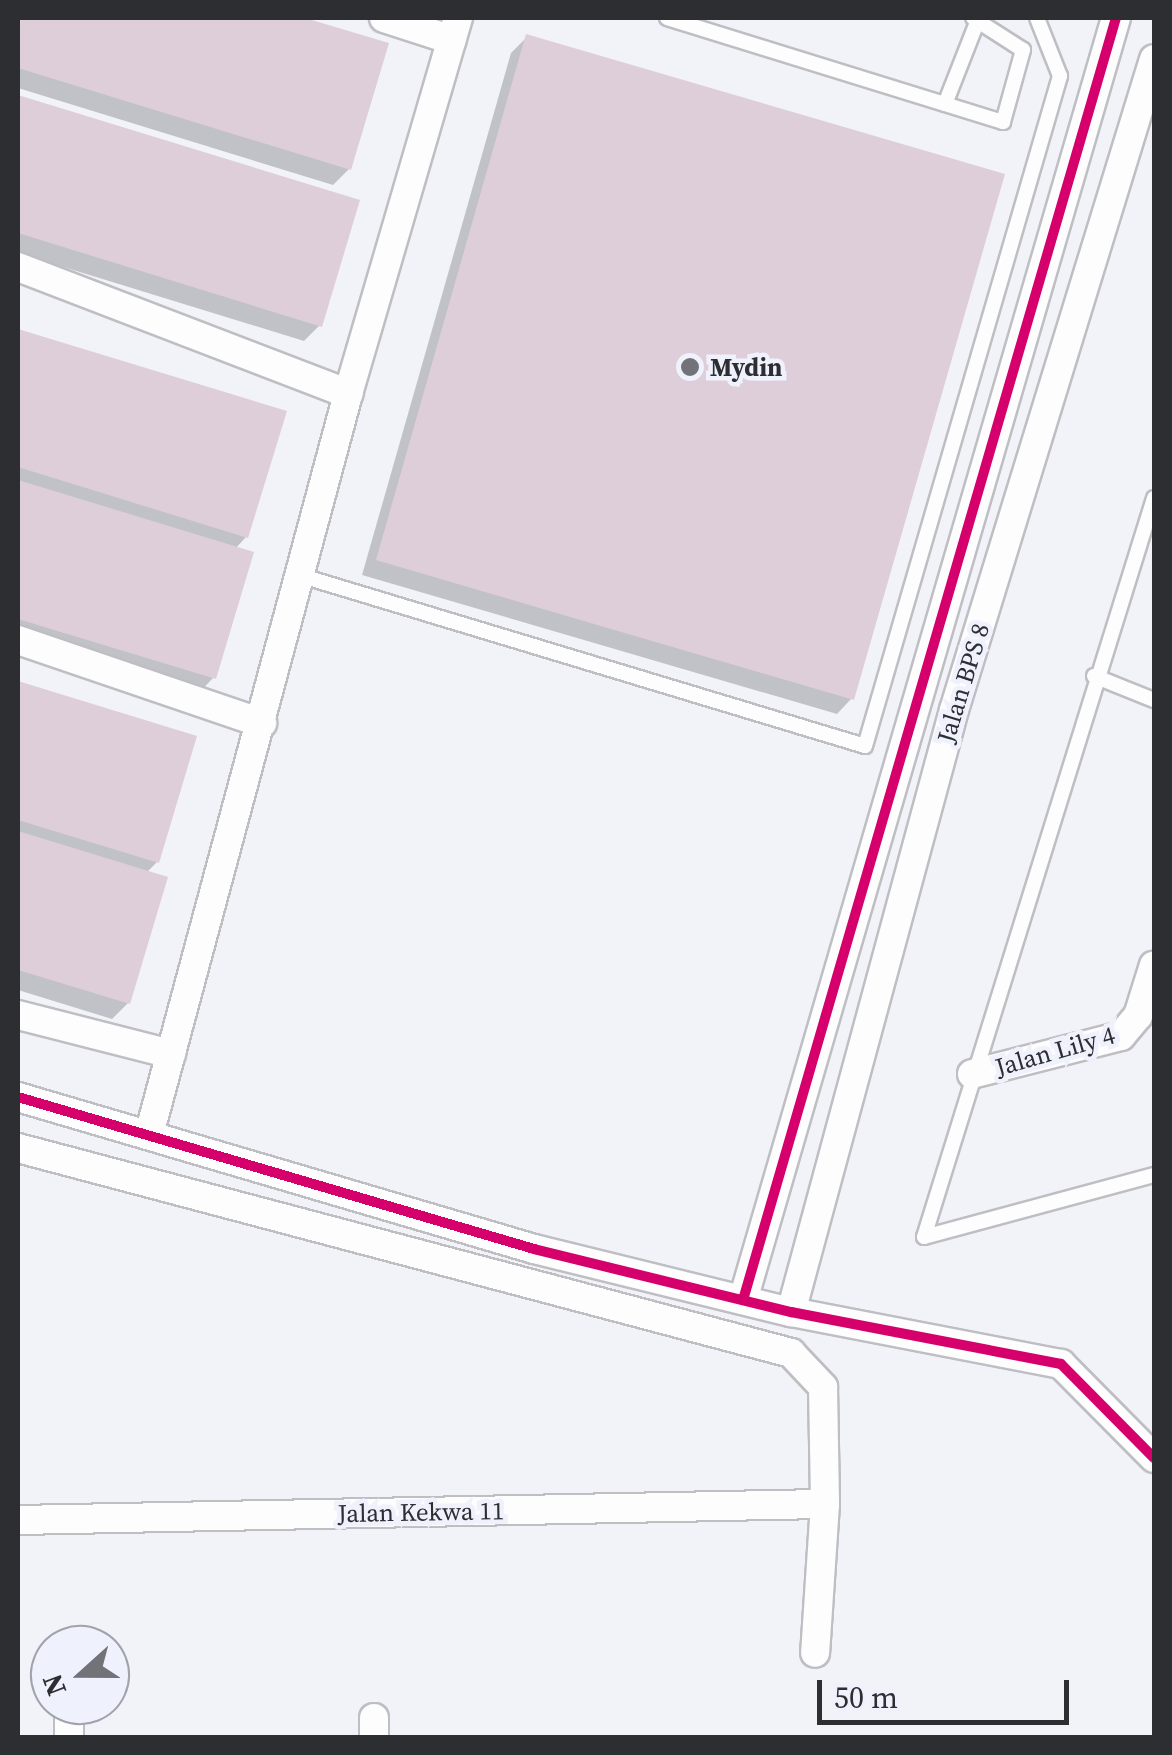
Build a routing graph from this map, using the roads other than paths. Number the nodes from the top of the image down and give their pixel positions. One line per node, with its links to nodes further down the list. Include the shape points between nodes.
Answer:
1 (384, 18): 6 (street)
2 (667, 18): 8 (lane)
3 (1037, 18): 12 (lane, via 1060,76 865,746)
4 (1116, 18): 25 (street)
5 (976, 19): 8 (lane); 8 (lane, via 1023,50 1003,122)
6 (455, 29): 10 (street)
7 (1154, 58): 26 (street, Jalan BPS 8, via 954,710)
8 (945, 104)
9 (18, 267): 10 (street)
10 (348, 394): 12 (street)
11 (1154, 498): 14 (lane)
12 (302, 576): 16 (street)
13 (18, 640): 16 (street)
14 (1094, 676): 15 (lane); 20 (lane)
15 (1154, 700)
16 (262, 723): 19 (street)
17 (1154, 965): 20 (street, Jalan Lily 4, via 1138,1016 1121,1036)
18 (18, 1015): 19 (street)
19 (171, 1054): 22 (street)
20 (972, 1074): 24 (lane, via 924,1237)
21 (18, 1096): 22 (street)
22 (150, 1130): 25 (street, via 534,1249)
23 (18, 1148): 28 (street, via 791,1353 823,1388)
24 (1154, 1175)
25 (743, 1300): 26 (street)
26 (791, 1312): 27 (street, via 1061,1364)
27 (1154, 1458)
28 (825, 1504): 29 (street, Jalan Kekwa 11); 30 (street)
29 (18, 1520)
30 (815, 1653)

